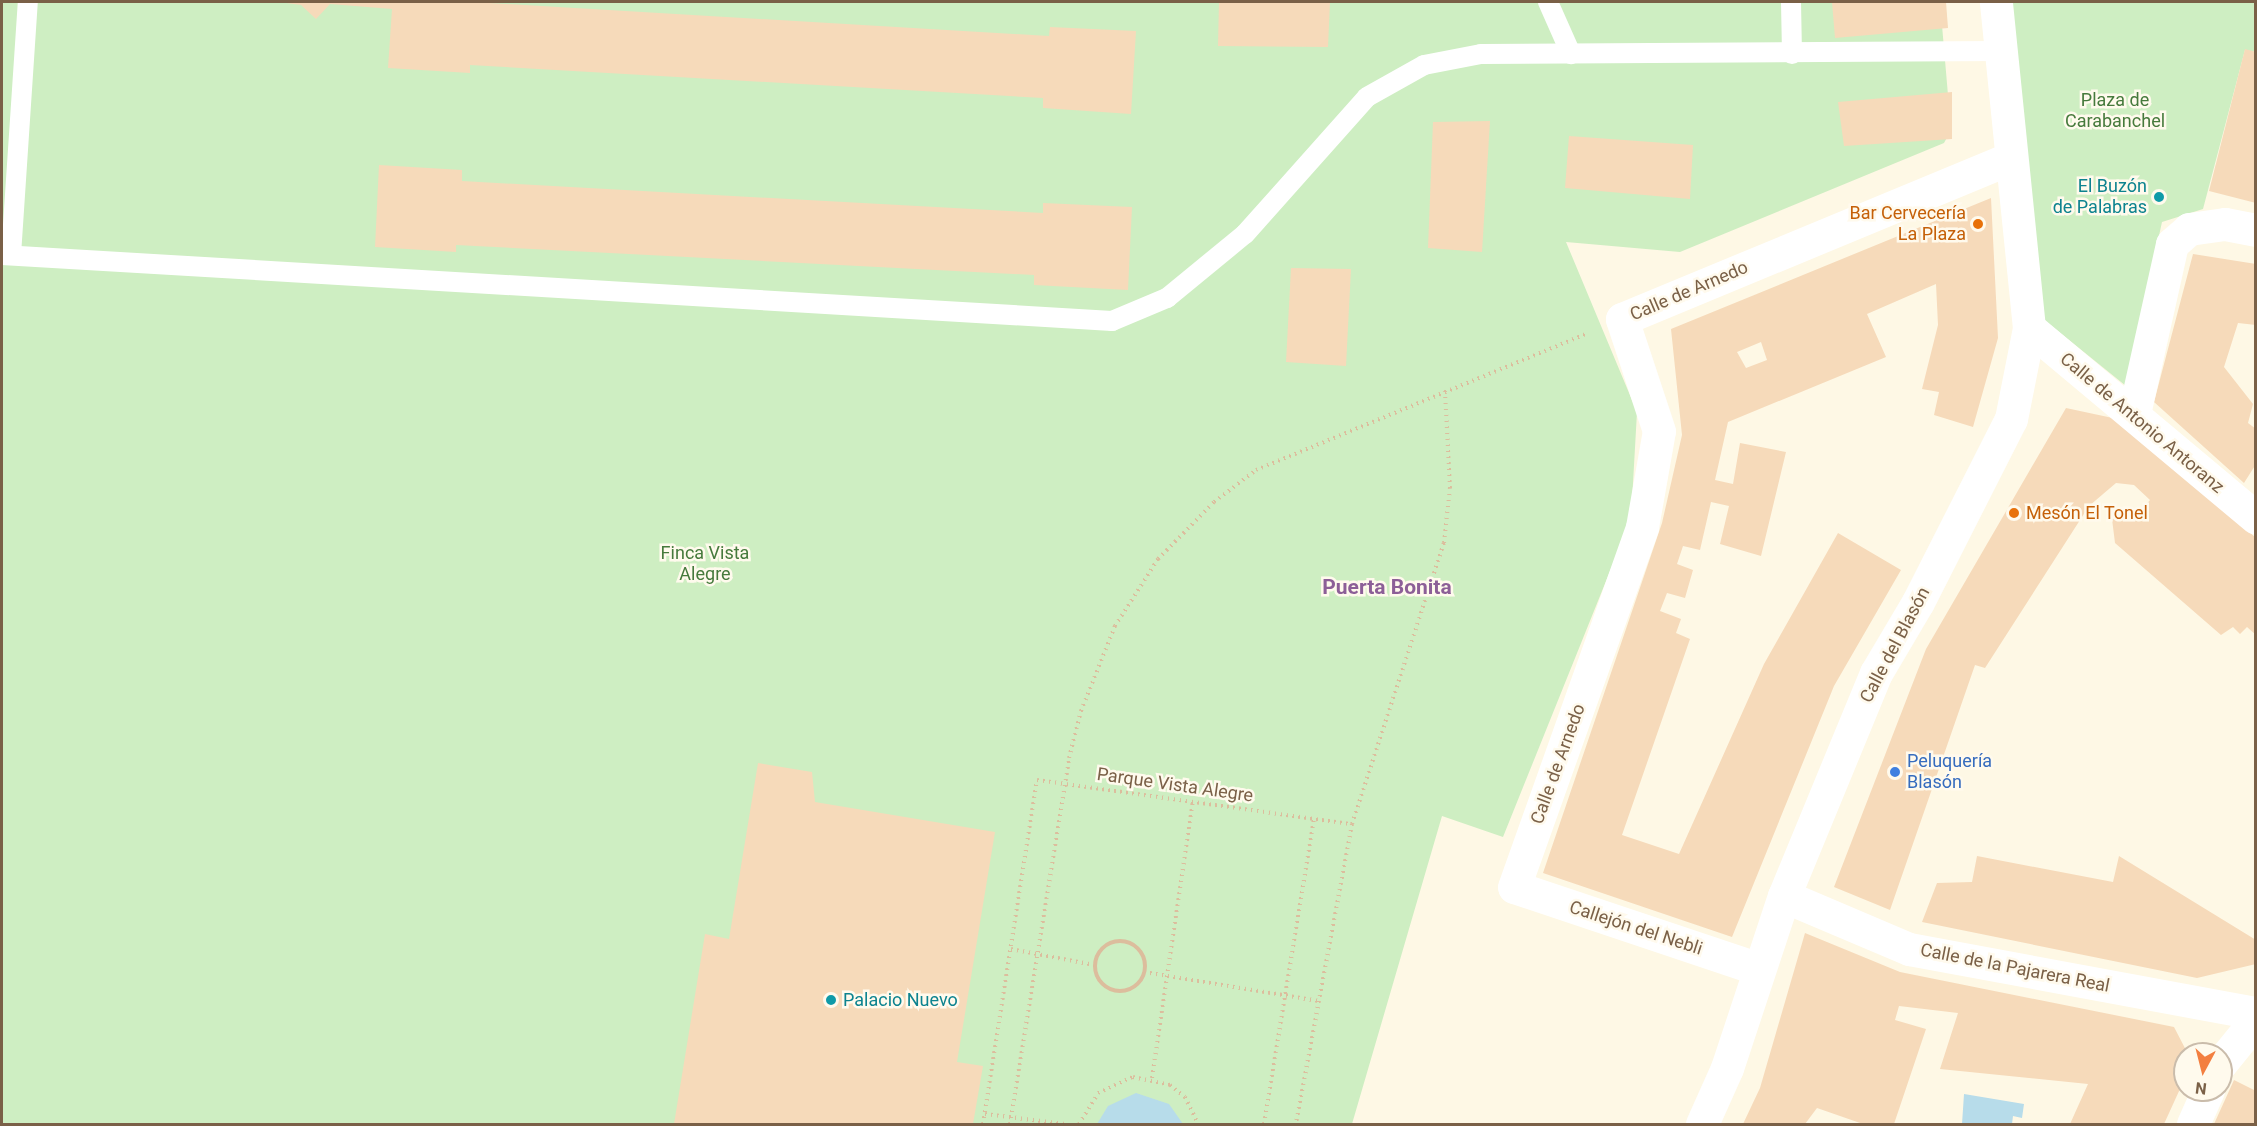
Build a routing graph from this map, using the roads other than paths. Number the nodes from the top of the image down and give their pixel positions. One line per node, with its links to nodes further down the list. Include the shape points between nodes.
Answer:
1 (28, 2): 10 (lane)
2 (1548, 2): 6 (lane)
3 (1791, 2): 7 (lane)
4 (1996, 2): 5 (street)
5 (2001, 51): 7 (lane); 8 (street)
6 (1571, 54): 7 (lane); 10 (lane, via 1481,54 1424,65 1367,98 1245,234 1167,298 1112,321)
7 (1792, 54)
8 (2010, 158): 11 (street, Calle del Blasón); 14 (street, Calle de Arnedo, via 1622,319 1659,431 1642,527)
9 (2256, 230): 12 (street, via 2225,224 2188,229 2172,244)
10 (6, 255)
11 (2029, 328): 12 (street, Calle de Antonio Antoranz); 15 (street, Calle del Blasón, via 2011,419 1918,602 1876,673)
12 (2134, 414): 13 (street, Calle de Antonio Antoranz)
13 (2256, 518)
14 (1514, 888): 16 (street, Callejón del Nebli)
15 (1784, 896): 16 (street, Calle del Blasón); 17 (street, Calle de la Pajarera Real, via 1909,949)
16 (1759, 969): 21 (street, Calle del Blasón, via 1727,1068)
17 (2256, 1013)
18 (2256, 1020): 19 (street)
19 (2233, 1048)
20 (2203, 1102): 22 (street)
21 (1702, 1125)
22 (2193, 1125)

